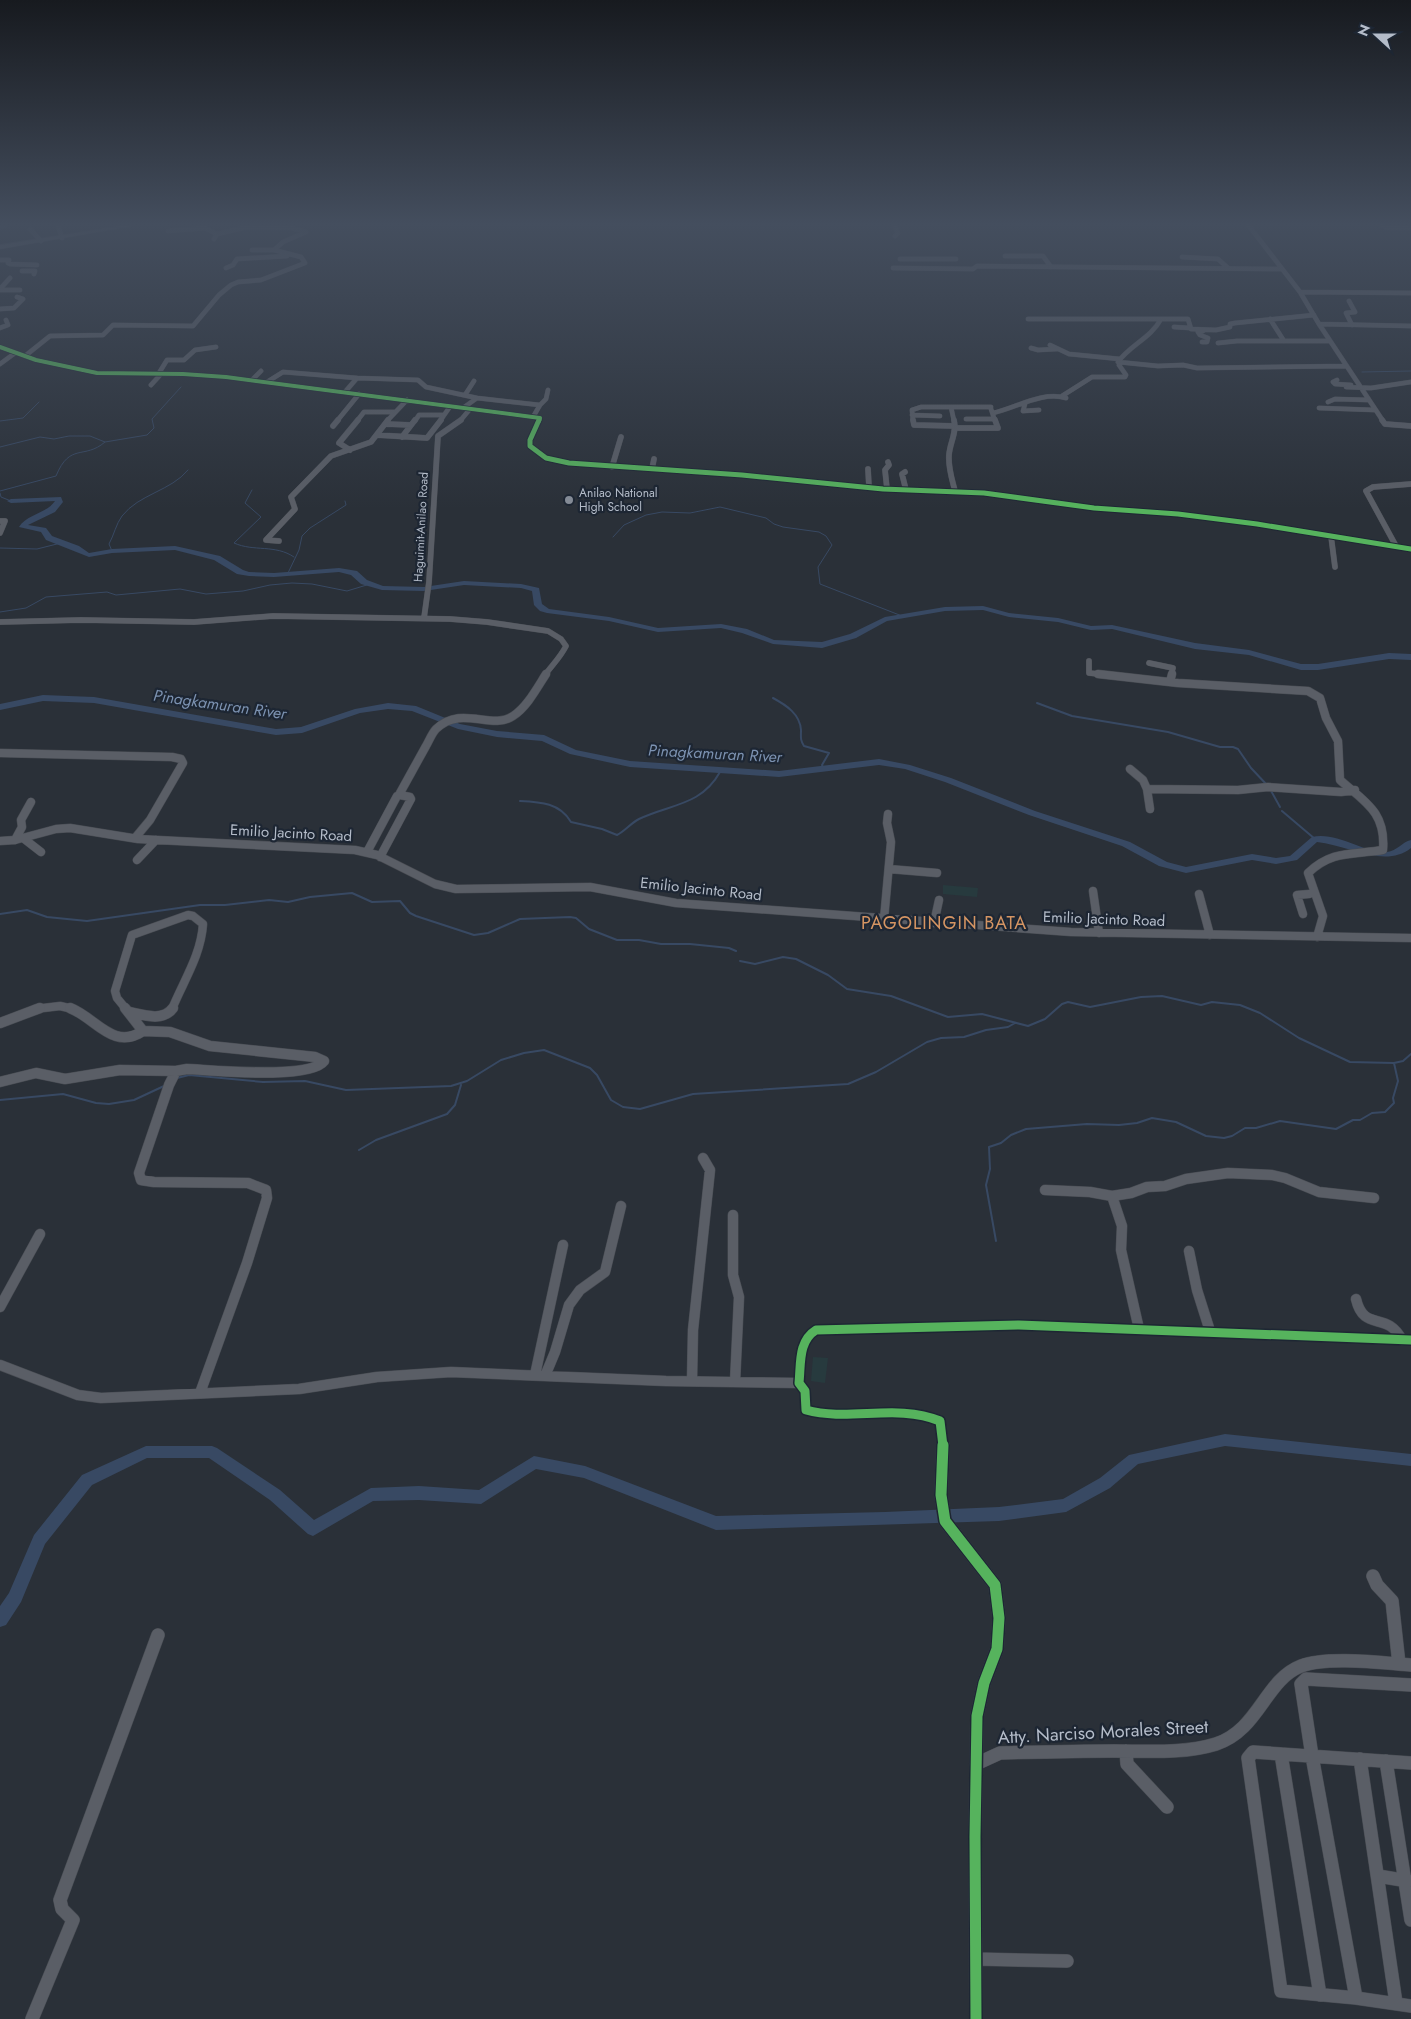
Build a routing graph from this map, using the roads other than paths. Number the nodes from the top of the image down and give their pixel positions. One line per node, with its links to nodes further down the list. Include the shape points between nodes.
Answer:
1 (6, 320): 18 (street, via 8,325)
2 (199, 320): 33 (street, via 194,326 113,325 103,335 50,336)
3 (1082, 320): 11 (street)
4 (1185, 320): 11 (street)
5 (1188, 320): 19 (street)
6 (1259, 320): 20 (street)
7 (1271, 320): 21 (street)
8 (1317, 320): 13 (street)
9 (1350, 320): 14 (street)
10 (1383, 320): 15 (street)
11 (1160, 322): 12 (street); 36 (street, via 1156,330)
12 (1133, 323)
13 (1319, 324): 14 (street); 23 (street)
14 (1352, 325): 15 (street)
15 (1382, 325): 16 (street)
16 (1411, 326)
17 (1174, 327): 19 (street)
18 (0, 328)
19 (1190, 328): 20 (street)
20 (1213, 332): 24 (street, via 1199,331 1200,335 1208,338 1207,342)
21 (1284, 341): 22 (street); 25 (street)
22 (1310, 341): 23 (street); 29 (street, via 1314,346)
23 (1330, 341): 29 (street)
24 (1202, 342)
25 (1218, 343)
26 (1050, 345): 31 (street)
27 (0, 347): 32 (street)
28 (216, 347): 40 (street, via 195,350 185,360 168,360)
29 (1333, 347): 38 (street)
30 (1031, 348): 31 (street)
31 (1057, 349): 36 (street, via 1069,354)
32 (15, 353): 33 (street); 35 (street)
33 (25, 356): 40 (street, via 97,373)
34 (0, 359): 35 (street)
35 (6, 359): 37 (street)
36 (1120, 361): 38 (street, via 1197,368); 58 (street, via 1125,377 1089,378 1069,389 1065,397 1038,397)
37 (0, 364)
38 (1346, 366): 49 (street)
39 (261, 371): 42 (street)
40 (160, 374): 42 (street, via 205,373); 47 (street)
41 (357, 378): 45 (street, via 283,372); 51 (street); 53 (street, via 418,380 426,387)
42 (252, 380): 45 (street)
43 (1337, 380): 49 (street, via 1333,382 1335,384)
44 (474, 381): 53 (street)
45 (267, 382): 51 (street)
46 (1411, 382): 49 (street, via 1393,383 1381,388)
47 (150, 385)
48 (1346, 387): 49 (street)
49 (1358, 387): 55 (street)
50 (548, 390): 59 (street, via 546,400)
51 (345, 392): 52 (street)
52 (359, 394): 56 (street); 80 (street)
53 (465, 395): 54 (street)
54 (477, 398): 59 (street); 64 (street)
55 (1369, 400): 57 (street, via 1335,399); 68 (street)
56 (403, 401): 64 (street); 69 (street)
57 (1328, 402)
58 (1025, 404): 67 (street, via 1023,411); 71 (street)
59 (540, 405): 73 (street)
60 (953, 406): 61 (street); 62 (street, via 978,404); 76 (street); 83 (street)
61 (938, 407): 74 (street, via 913,409); 75 (street)
62 (980, 407): 71 (street); 76 (street)
63 (449, 408): 72 (street)
64 (463, 408): 66 (street)
65 (1319, 408): 68 (street)
66 (470, 409): 70 (street); 108 (street, Haguimit-Anilao Road, via 462,421 438,436 430,582)
67 (1039, 410)
68 (1375, 410): 82 (street, via 1385,424)
69 (394, 412): 78 (street); 87 (street, via 364,412 339,442)
70 (501, 414): 73 (street); 77 (street)
71 (993, 414): 76 (street); 76 (street); 76 (street, via 998,428)
72 (444, 415): 79 (street, via 420,415); 85 (street, via 428,438)
73 (533, 417): 90 (street, via 541,419 530,446 541,455 568,463)
74 (913, 417): 75 (street); 81 (street, via 915,425)
75 (941, 417): 81 (street)
76 (965, 418): 83 (street)
77 (496, 419)
78 (386, 424): 79 (street); 84 (street)
79 (411, 425): 85 (street)
80 (333, 426)
81 (943, 426): 83 (street)
82 (1411, 426)
83 (955, 427): 100 (street, via 949,470)
84 (377, 436): 85 (street); 87 (street, via 370,443)
85 (402, 436)
86 (621, 437): 90 (street)
87 (350, 450): 104 (street, via 331,456 291,497 295,509 266,540)
88 (654, 459): 92 (street)
89 (888, 462): 94 (street)
90 (612, 467): 92 (street)
91 (868, 469): 95 (street)
92 (652, 470): 97 (street)
93 (905, 472): 99 (street, via 902,474)
94 (885, 473): 95 (street); 98 (street)
95 (868, 476): 97 (street)
96 (1411, 484): 105 (street, via 1373,487 1366,491)
97 (869, 487): 98 (street)
98 (887, 489): 99 (street)
99 (906, 490): 100 (street)
100 (955, 491): 103 (street, via 1219,519)
101 (0, 521): 102 (street, via 4,521)
102 (0, 533)
103 (1331, 536): 105 (street); 107 (street)
104 (279, 541)
105 (1396, 546): 106 (street)
106 (1411, 549)
107 (1336, 567)
108 (424, 618): 109 (street, via 263,616 194,622); 117 (street, via 481,621 548,631 566,646 559,660 514,716 503,720 465,716 454,718 435,730)
109 (0, 622)
110 (1089, 661): 112 (street, via 1088,673)
111 (1149, 663): 112 (street, via 1173,668)
112 (1170, 682): 116 (street, via 1313,693 1320,698 1338,741 1340,780)
113 (0, 752): 121 (street, via 172,757 181,760 183,763 150,820)
114 (1130, 769): 115 (street, via 1143,780)
115 (1147, 789): 116 (street, via 1238,790 1268,787 1340,792); 119 (street)
116 (1355, 790): 133 (street, via 1373,808 1382,824 1383,850 1363,854 1339,853 1311,870 1308,877)
117 (400, 795): 126 (street); 127 (street, via 411,799)
118 (31, 802): 122 (street, via 20,820)
119 (1150, 809)
120 (888, 814): 129 (street)
121 (135, 838): 122 (street, Emilio Jacinto Road, via 70,828); 124 (street, Emilio Jacinto Road)
122 (19, 839): 123 (street, Emilio Jacinto Road); 125 (street)
123 (0, 840)
124 (156, 840): 126 (street, Emilio Jacinto Road); 128 (street)
125 (42, 852)
126 (367, 852): 127 (street, Emilio Jacinto Road)
127 (380, 857): 136 (street, Emilio Jacinto Road, via 435,884 456,889 590,887 676,903)
128 (137, 860)
129 (889, 869): 130 (street); 136 (street)
130 (938, 873)
131 (1093, 891): 138 (street)
132 (1198, 894): 139 (street)
133 (1312, 894): 135 (street, via 1296,895); 140 (street, via 1323,916)
134 (939, 900): 137 (street)
135 (1303, 914)
136 (884, 919): 137 (street, Emilio Jacinto Road)
137 (934, 923): 138 (street, Emilio Jacinto Road)
138 (1100, 933): 139 (street, Emilio Jacinto Road)
139 (1210, 935): 140 (street, Emilio Jacinto Road)
140 (1317, 937): 141 (street, Emilio Jacinto Road)
141 (1411, 939)
142 (129, 1012): 142 (street, via 115,991 132,935 188,915 200,920 204,932 200,945 172,1010 157,1017); 144 (street)
143 (0, 1023): 144 (street, via 58,1005 74,1009 119,1038)
144 (143, 1031): 145 (street, via 184,1035 210,1046 315,1057 324,1061 316,1067 280,1073)
145 (176, 1071): 146 (street, via 128,1069 65,1079 36,1073); 166 (street, via 139,1173 141,1180 248,1183 266,1190 267,1198)
146 (0, 1082)
147 (703, 1158): 163 (street, via 710,1170 693,1330)
148 (1045, 1190): 149 (street)
149 (1112, 1196): 150 (street, via 1228,1173 1272,1175 1319,1192); 158 (street, via 1122,1226 1122,1250)
150 (1374, 1198)
151 (621, 1206): 162 (street, via 605,1272 572,1300)
152 (733, 1215): 164 (street, via 733,1275 739,1297)
153 (40, 1234): 157 (street)
154 (563, 1245): 162 (street)
155 (1189, 1251): 159 (street)
156 (1356, 1299): 160 (street, via 1360,1313 1392,1326)
157 (0, 1308)
158 (1139, 1329): 159 (street); 165 (street, via 1019,1325 816,1330 803,1343)
159 (1210, 1331): 160 (street)
160 (1406, 1340)
161 (0, 1365): 166 (street, via 78,1395 101,1398)
162 (540, 1375): 163 (street); 166 (street, via 451,1372 377,1377 299,1389)
163 (692, 1381): 164 (street)
164 (735, 1382): 165 (street)
165 (799, 1383): 167 (street, via 805,1391 806,1410 812,1413 881,1412 926,1415 940,1421 941,1495)
166 (200, 1393)
167 (945, 1521): 178 (street, via 995,1585 999,1618 997,1649 984,1683 977,1716)
168 (1373, 1576): 170 (street, via 1392,1600)
169 (158, 1635): 189 (street, via 60,1900 72,1920 70,1930)
170 (1405, 1665): 172 (street, Atty. Narciso Morales Street, via 1326,1663 1301,1666 1286,1676 1249,1724 1235,1736 1203,1747)
171 (1411, 1685): 174 (street, via 1303,1680)
172 (1126, 1751): 178 (street, Atty. Narciso Morales Street, via 1000,1753); 179 (street, via 1131,1769)
173 (1280, 1754): 174 (street); 185 (street); 185 (street, via 1253,1752 1248,1758 1281,1992)
174 (1312, 1756): 175 (street); 186 (street)
175 (1360, 1759): 176 (street); 180 (street)
176 (1386, 1761): 177 (street); 181 (street)
177 (1411, 1763)
178 (976, 1764): 183 (street)
179 (1167, 1807)
180 (1378, 1876): 181 (street); 187 (street)
181 (1408, 1881): 182 (street)
182 (1411, 1920)
183 (976, 1958): 184 (street); 190 (street)
184 (1068, 1961)
185 (1320, 1995): 186 (street)
186 (1356, 1998): 187 (street)
187 (1396, 2003): 188 (street)
188 (1411, 2006)
189 (32, 2019)
190 (976, 2019)

